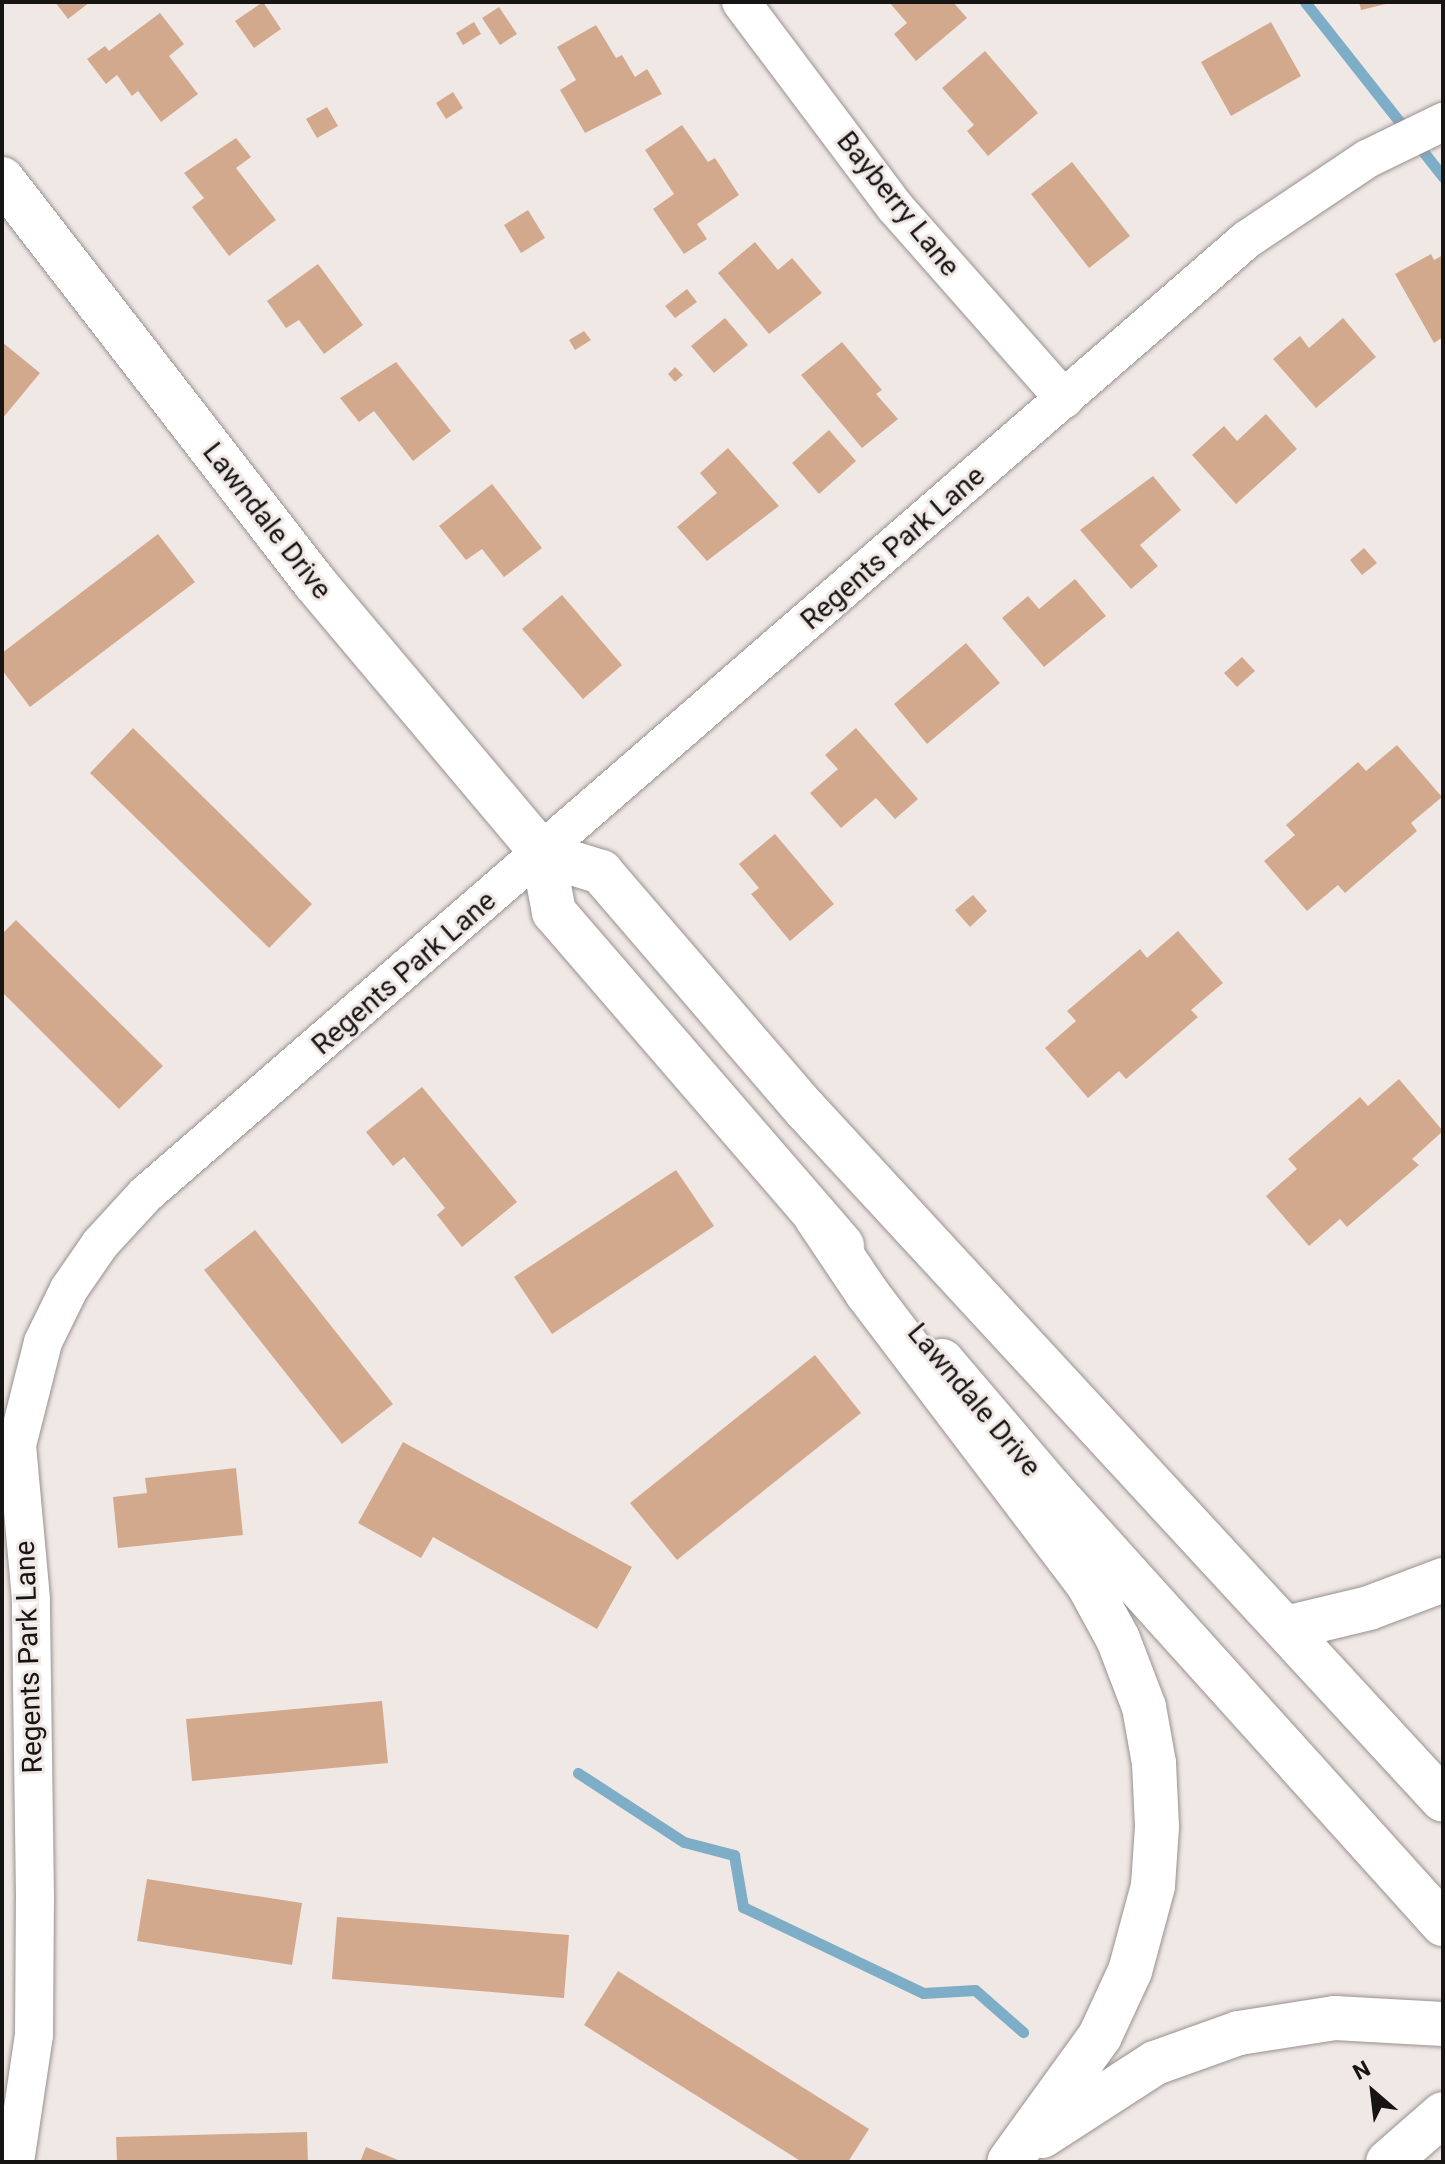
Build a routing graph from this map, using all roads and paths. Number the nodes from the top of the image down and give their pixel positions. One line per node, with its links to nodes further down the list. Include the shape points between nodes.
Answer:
1 (741, 2): 4 (street, Bayberry Lane, via 895,207)
2 (1443, 122): 4 (street, Regents Park Lane, via 1298,201)
3 (2, 179): 5 (main road, Lawndale Drive, via 315,583)
4 (1064, 399): 5 (street, Regents Park Lane)
5 (543, 854): 6 (main road, Lawndale Drive, via 554,912); 8 (main road, via 601,872 805,1109); 12 (street, Regents Park Lane, via 146,1194 100,1244 69,1289 46,1337 17,1445 31,1599)
6 (816, 1217): 10 (main road, Lawndale Drive, via 1050,1488); 15 (main road, via 867,1293 1089,1586 1118,1639 1144,1707 1157,1827 1153,1886 1130,1971 1100,2036)
7 (1443, 1580): 8 (main road, via 1369,1608)
8 (1286, 1628): 9 (main road)
9 (1443, 1800)
10 (1443, 1924)
11 (1443, 2024): 15 (main road, via 1335,2018 1196,2046 1115,2084)
12 (18, 2032): 14 (street, Regents Park Lane)
13 (1440, 2116): 16 (main road)
14 (15, 2162)
15 (1010, 2162)
16 (1388, 2162)

